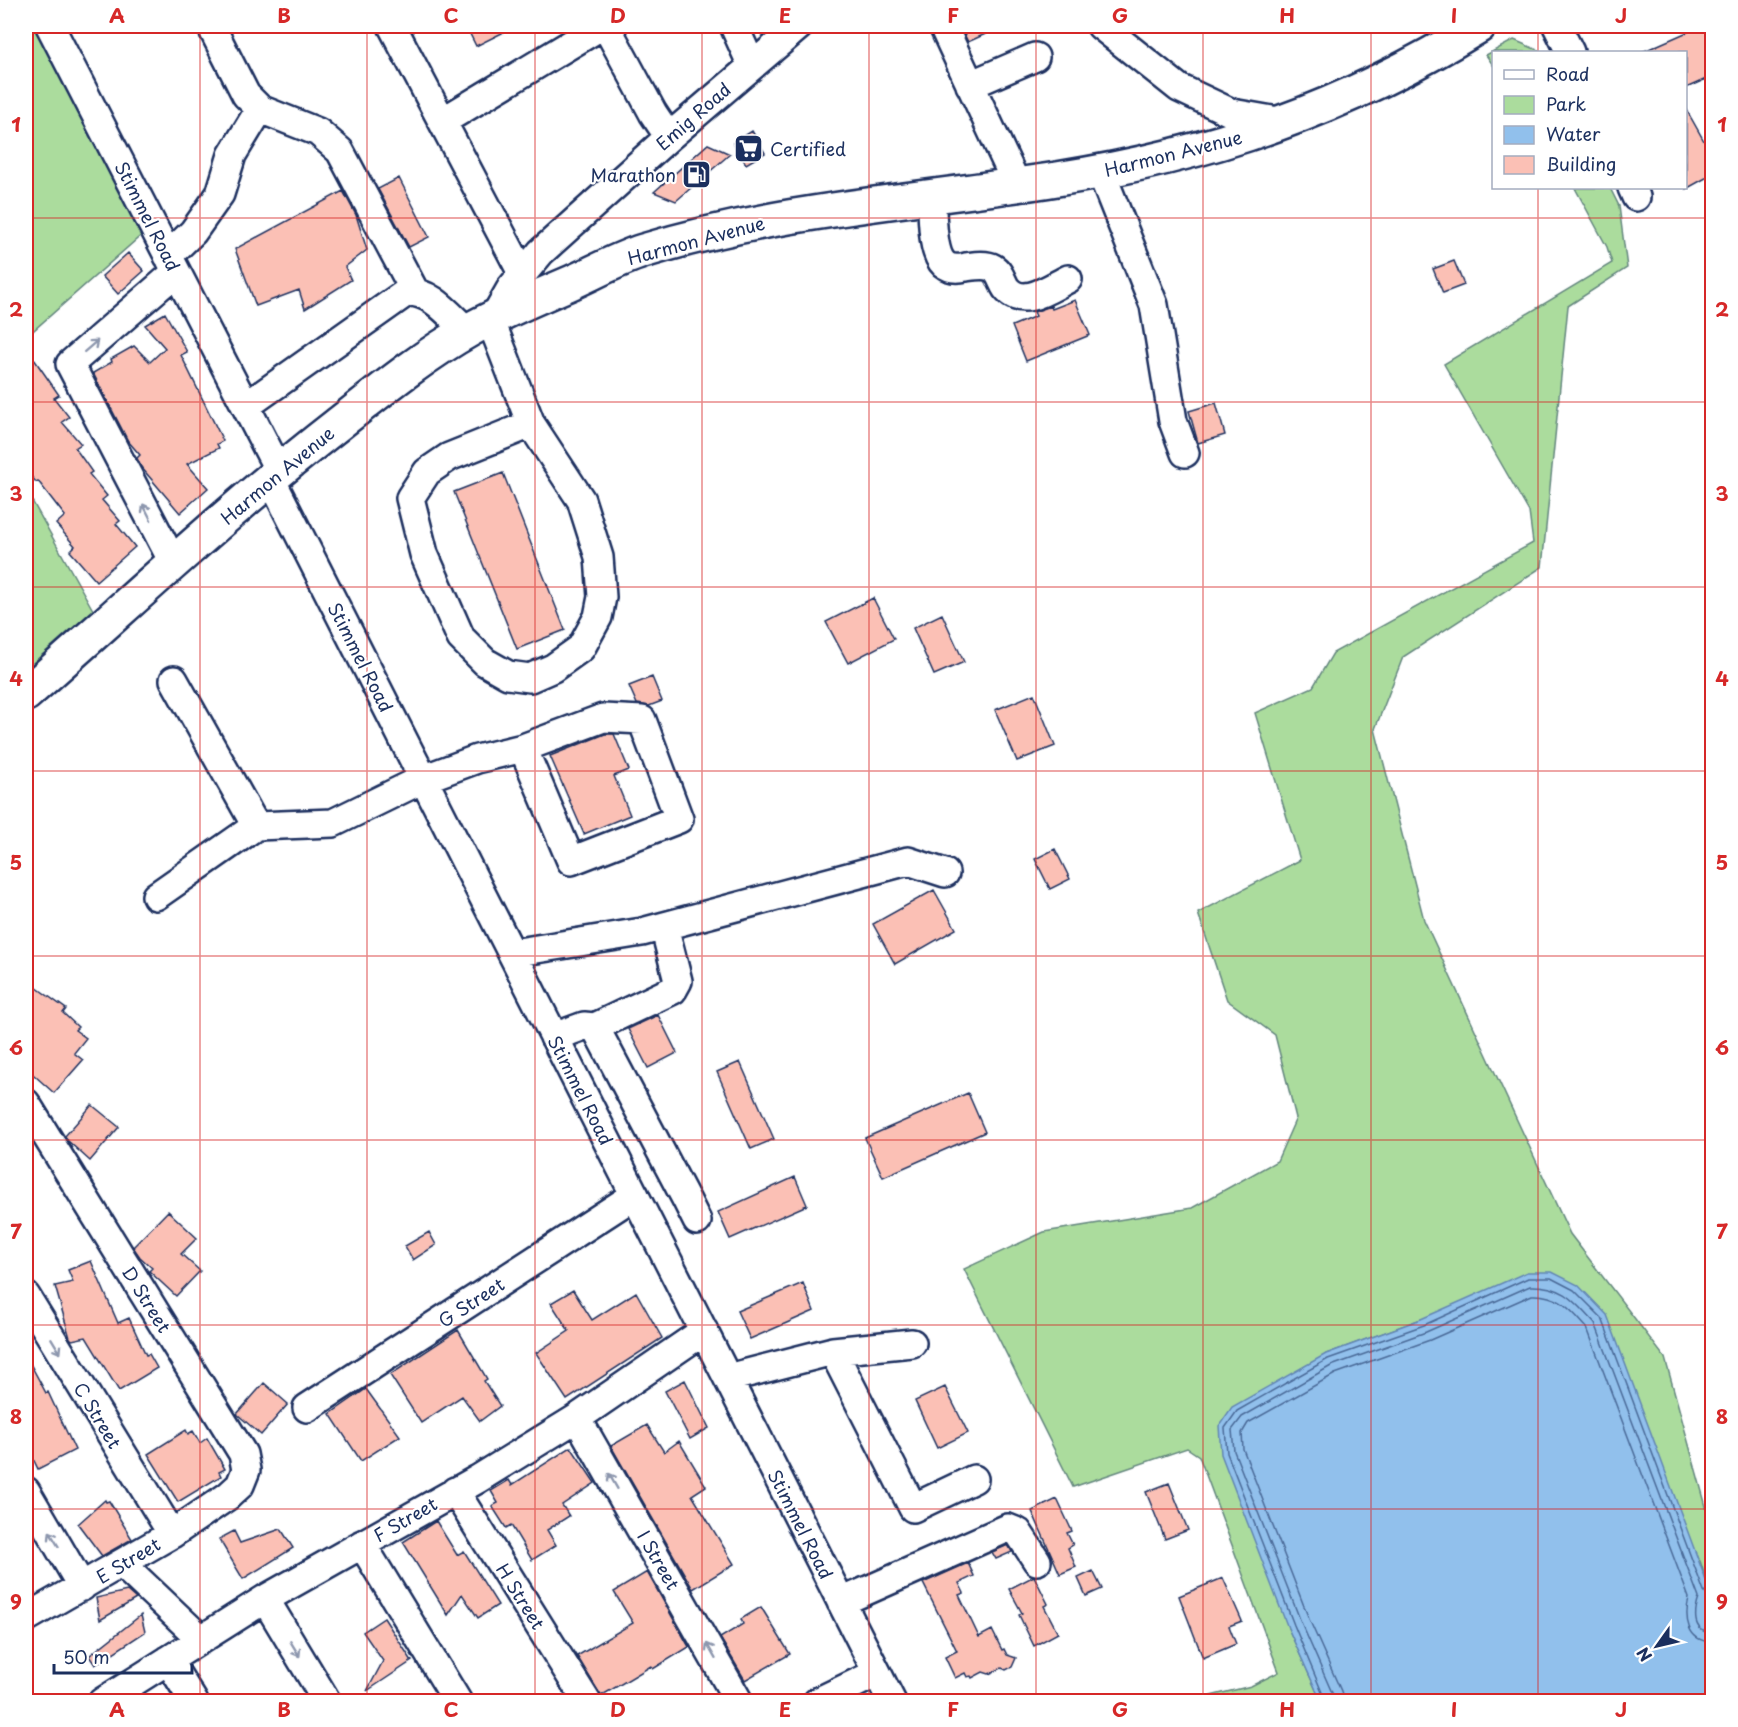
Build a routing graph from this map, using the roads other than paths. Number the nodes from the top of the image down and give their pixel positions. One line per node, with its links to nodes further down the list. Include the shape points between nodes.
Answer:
1 (50, 26): 23 (street, Stimmel Road)
2 (211, 26): 16 (street, via 246,95)
3 (392, 26): 17 (street)
4 (601, 26): 17 (street)
5 (606, 26): 19 (street)
6 (734, 26): 14 (street)
7 (799, 26): 14 (street, Emig Road)
8 (943, 26): 15 (street)
9 (1101, 26): 18 (street, via 1179,88 1232,112)
10 (1479, 26): 18 (main road, Harmon Avenue, via 1367,87)
11 (1557, 26): 12 (street)
12 (1570, 51)
13 (1035, 57): 15 (street)
14 (752, 66): 19 (street, Emig Road)
15 (970, 85): 21 (street)
16 (260, 109): 23 (street, via 232,155 220,194); 26 (street, via 318,132 340,151)
17 (443, 121): 24 (street)
18 (1286, 123): 20 (main road, Harmon Avenue, via 1196,151)
19 (669, 137): 24 (street, Emig Road)
20 (1101, 172): 21 (main road, Harmon Avenue); 30 (street, via 1154,305 1173,420)
21 (1017, 185): 22 (main road, Harmon Avenue)
22 (931, 196): 25 (street, via 936,249 943,263 954,269 993,268 1018,298 1027,298); 27 (main road, Harmon Avenue, via 717,230 639,252)
23 (172, 264): 28 (street, Stimmel Road); 32 (street, one-way to 23, via 70,364)
24 (522, 273): 27 (street, Emig Road)
25 (1068, 279)
26 (415, 292): 27 (street); 28 (street, via 407,292)
27 (484, 322): 29 (street); 31 (main road, Harmon Avenue, via 397,378)
28 (246, 406): 31 (street, Stimmel Road)
29 (531, 424): 29 (street, via 449,457 427,472 410,498 424,554 461,638 485,662 508,675 530,678 553,668 581,648 598,617 602,597 599,557 581,500)
30 (1185, 453)
31 (275, 475): 32 (main road, Harmon Avenue); 36 (street, Stimmel Road)
32 (174, 564): 34 (main road, Harmon Avenue)
33 (174, 680): 37 (street)
34 (26, 694)
35 (523, 748): 35 (street, via 571,861 679,819 642,720 603,718); 36 (street, via 477,759)
36 (423, 779): 37 (street, via 333,823); 41 (street, Stimmel Road)
37 (256, 826): 39 (street)
38 (945, 873): 40 (street, via 908,861)
39 (156, 896)
40 (664, 926): 41 (street); 42 (street, via 678,981 673,990)
41 (512, 953): 43 (street, Stimmel Road)
42 (595, 1027): 43 (street, via 584,1026); 46 (street)
43 (554, 1037): 45 (street, Stimmel Road)
44 (26, 1102): 57 (street, D Street, via 243,1454 246,1470 240,1485)
45 (634, 1195): 48 (street, Stimmel Road); 52 (street, G Street)
46 (697, 1221)
47 (26, 1296): 58 (street, C Street, one-way to 58)
48 (704, 1331): 51 (street, Stimmel Road); 53 (street, F Street)
49 (912, 1343): 50 (street)
50 (833, 1351): 51 (street); 54 (street, via 914,1508)
51 (728, 1378): 64 (street, Stimmel Road)
52 (308, 1408)
53 (577, 1418): 56 (street, F Street); 74 (street, I Street, one-way to 53)
54 (974, 1479)
55 (26, 1491): 62 (street, one-way to 55)
56 (454, 1491): 59 (street, F Street); 73 (street, H Street)
57 (228, 1496): 58 (street, E Street)
58 (171, 1534): 61 (street, E Street)
59 (362, 1544): 63 (street, F Street); 72 (street)
60 (1037, 1561): 64 (street, via 1018,1532 1008,1528)
61 (122, 1564): 62 (street, E Street); 66 (street)
62 (82, 1587): 65 (street, E Street)
63 (265, 1599): 66 (street, F Street); 71 (street, one-way to 71)
64 (841, 1602): 68 (street, Stimmel Road)
65 (26, 1618)
66 (201, 1639): 67 (street, F Street)
67 (168, 1660): 69 (street, F Street); 70 (street)
68 (877, 1673): 75 (street); 76 (street, Stimmel Road)
69 (102, 1701)
70 (194, 1701)
71 (327, 1701)
72 (458, 1701)
73 (587, 1701)
74 (739, 1701)
75 (817, 1701)
76 (892, 1701)

